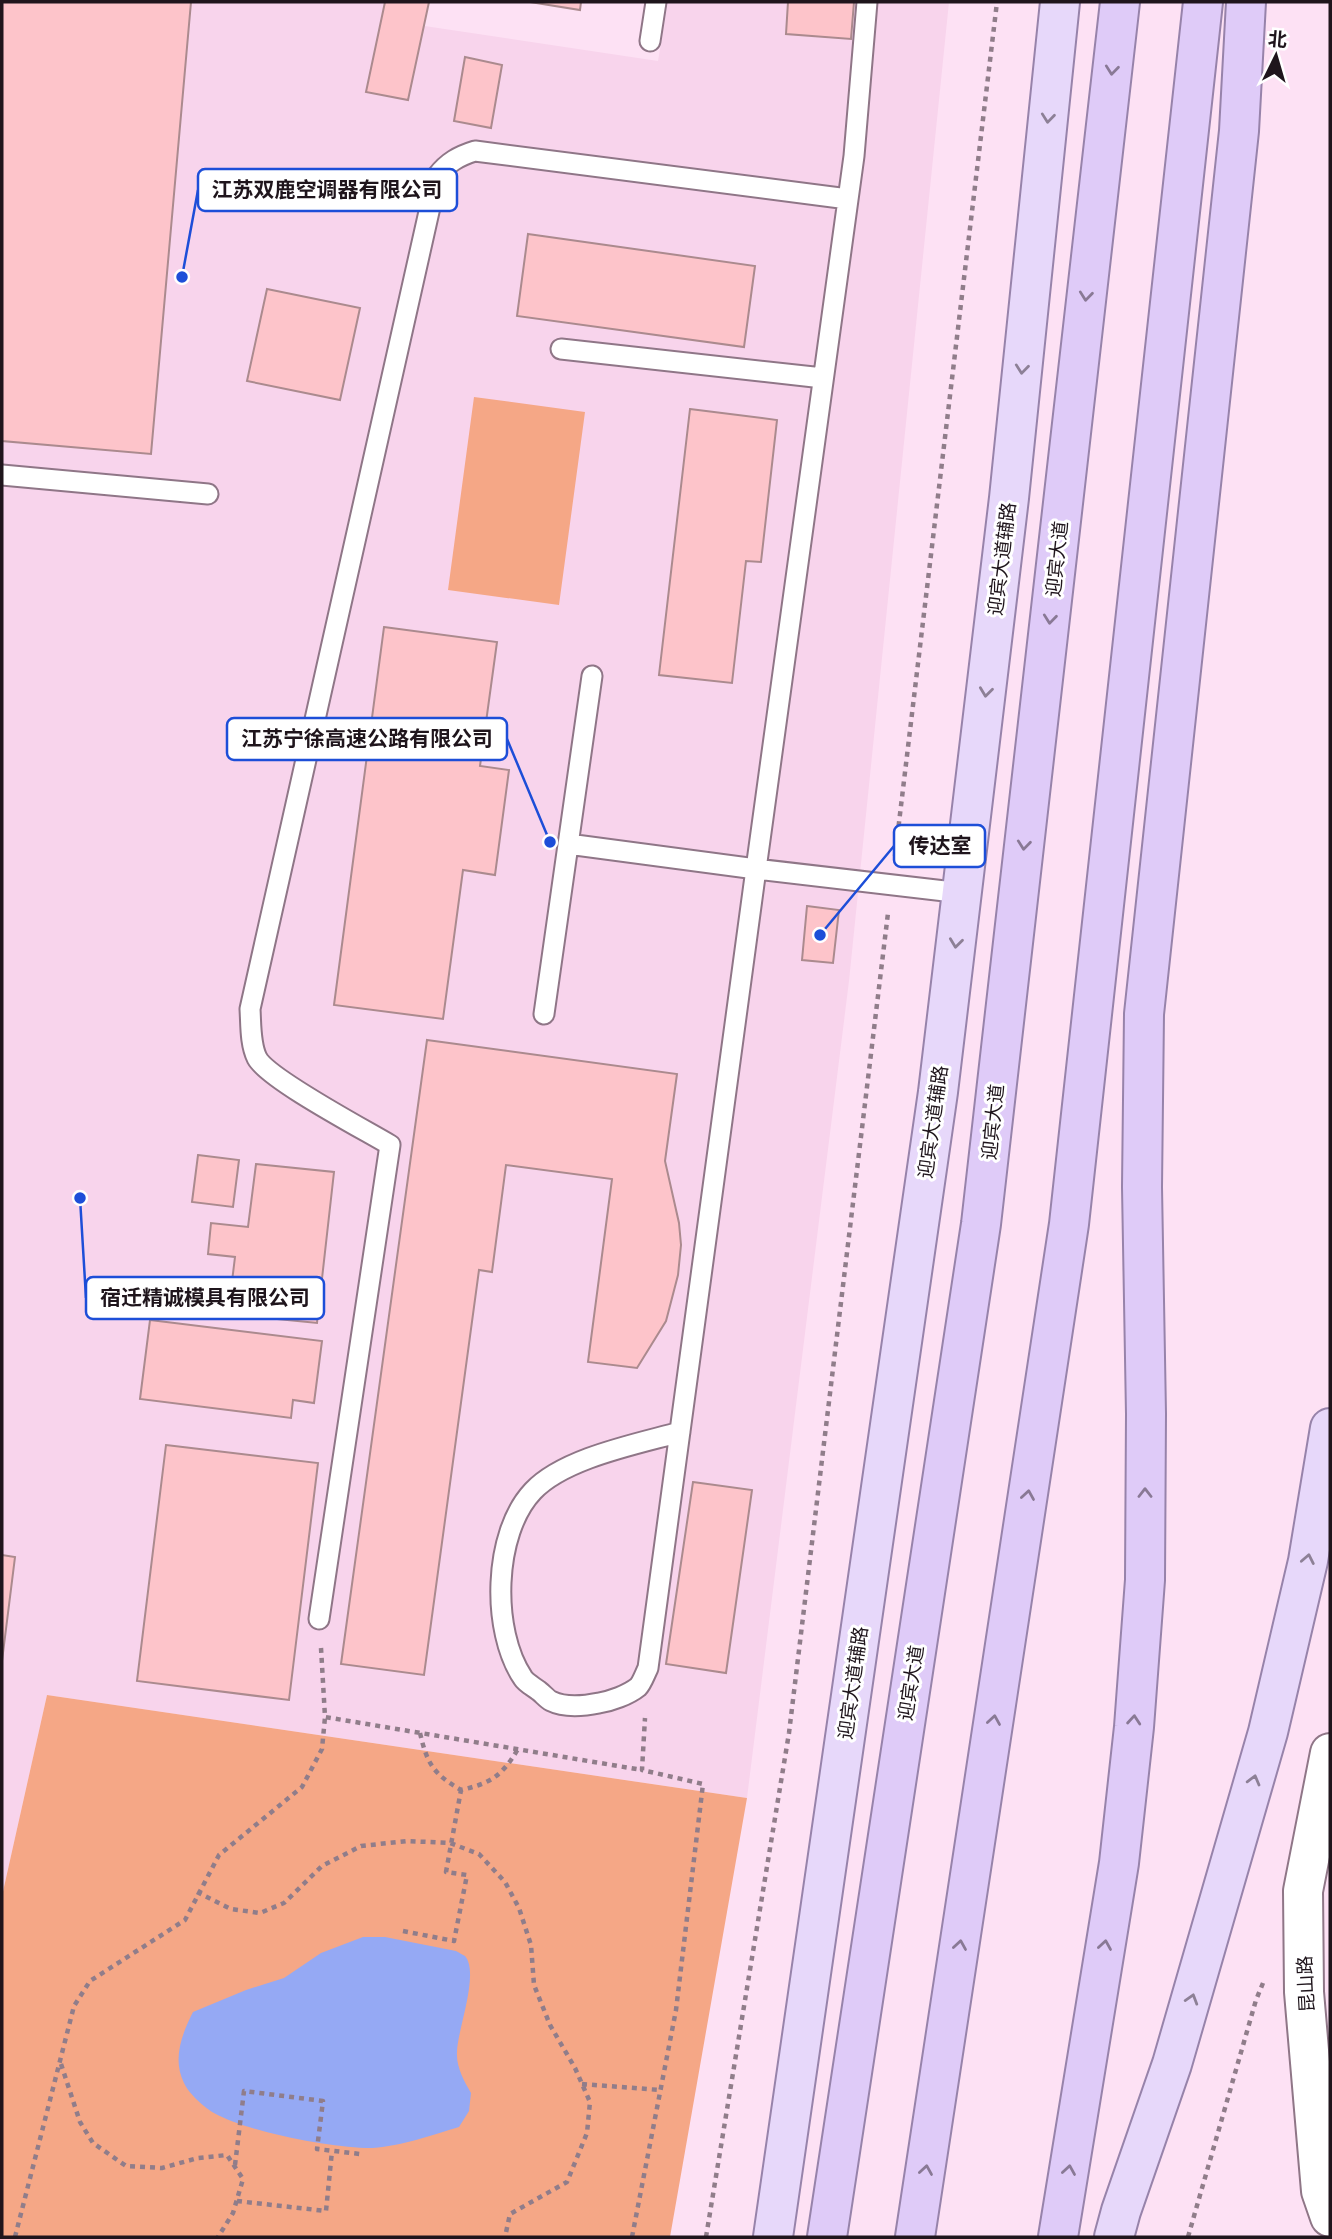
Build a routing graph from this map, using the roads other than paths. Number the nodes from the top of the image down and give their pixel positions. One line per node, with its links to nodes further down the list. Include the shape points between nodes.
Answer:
1 (656, 2): 7 (lane)
2 (867, 2): 8 (lane)
3 (1060, 2): 16 (main road, 迎宾大道辅路, one-way to 16, via 1009,498)
4 (1120, 2): 25 (highway, 迎宾大道, one-way to 25, via 981,1224)
5 (1203, 2): 26 (highway, one-way to 5, via 1069,1224)
6 (1246, 2): 27 (highway, one-way to 6, via 1119,1863 1134,1727 1145,1580 1144,1014 1239,131)
7 (650, 41)
8 (848, 199): 10 (lane); 20 (lane, via 475,151 459,156 437,176 250,1009 257,1059 274,1076 390,1145)
9 (561, 349): 10 (lane)
10 (823, 378): 15 (lane)
11 (2, 475): 12 (lane)
12 (208, 494)
13 (592, 676): 14 (lane)
14 (568, 845): 15 (lane); 17 (lane)
15 (756, 869): 16 (lane); 19 (lane)
16 (962, 893): 24 (main road, 迎宾大道辅路, one-way to 24, via 932,1133)
17 (544, 1014)
18 (1330, 1428): 22 (main road, one-way to 18, via 1268,1732 1308,1561)
19 (680, 1432): 19 (lane, via 648,1668 638,1686 610,1701 581,1707 552,1702 523,1679 500,1614 505,1549 516,1517 533,1491 564,1469)
20 (319, 1619)
21 (1330, 1753): 23 (street, 昆山路, via 1303,1891 1304,1993 1321,2190)
22 (1172, 2064): 28 (main road); 29 (main road)
23 (1330, 2217)
24 (773, 2237)
25 (827, 2237)
26 (915, 2237)
27 (1058, 2237)
28 (1114, 2237)
29 (1130, 2237)

